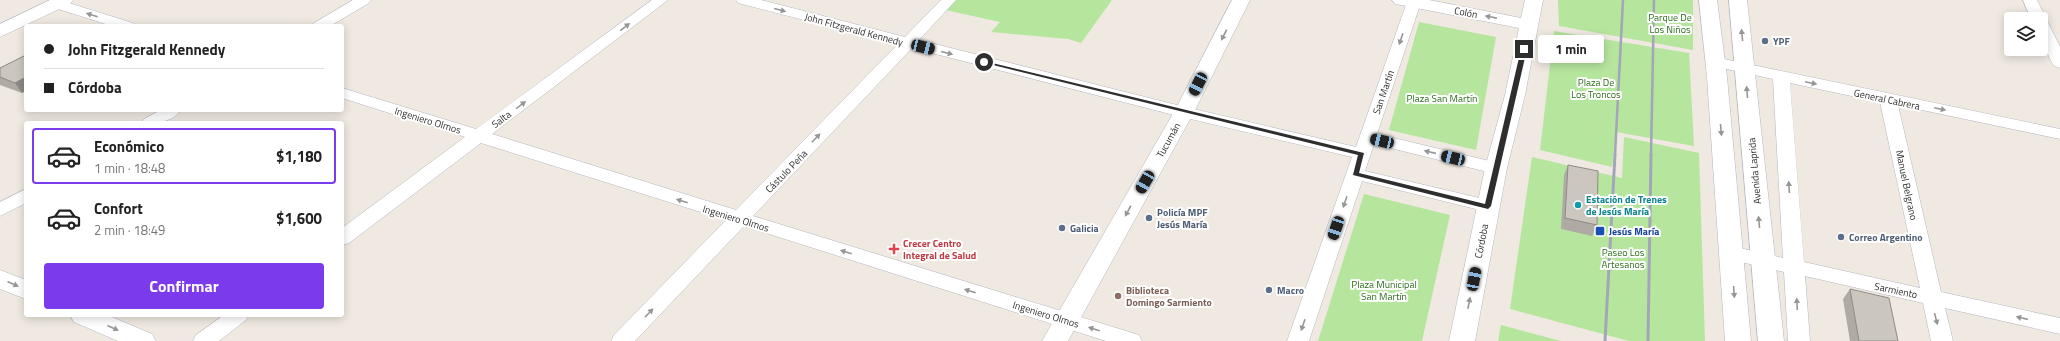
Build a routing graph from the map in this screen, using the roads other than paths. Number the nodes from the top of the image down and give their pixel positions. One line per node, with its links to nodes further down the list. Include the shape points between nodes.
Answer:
1 (364, 0): 14 (street)
2 (661, 0): 29 (street, Salta, one-way to 2)
3 (743, 0): 18 (street, John Fitzgerald Kennedy, one-way to 18)
4 (949, 0): 18 (street, Cástulo Peña)
5 (1241, 0): 26 (street, Tucumán, one-way to 26)
6 (1534, 0): 15 (street, Córdoba)
7 (1708, 0): 19 (street)
8 (1738, 0): 21 (street, Avenida Laprida, one-way to 8)
9 (2030, 0): 12 (street)
10 (1408, 1): 15 (street, Colón, one-way to 10); 30 (street, San Martín, one-way to 30)
11 (61, 2): 13 (street, one-way to 11); 16 (street)
12 (2036, 12)
13 (122, 24)
14 (322, 24)
15 (1530, 25): 31 (street, Córdoba)
16 (0, 31)
17 (2048, 38): 20 (street)
18 (908, 43): 26 (street, John Fitzgerald Kennedy, one-way to 26); 36 (street, Cástulo Peña, one-way to 18)
19 (1714, 62): 21 (street, General Cabrera); 38 (street, one-way to 38)
20 (2060, 63)
21 (1745, 69): 22 (street, General Cabrera); 39 (street, Avenida Laprida, one-way to 21)
22 (1781, 76): 24 (street, General Cabrera, one-way to 24); 40 (street, one-way to 22)
23 (344, 94): 29 (street, Ingeniero Olmos)
24 (1888, 99): 28 (street, General Cabrera, one-way to 28); 43 (street, Manuel Belgrano)
25 (169, 112): 27 (street)
26 (1184, 112): 30 (street, John Fitzgerald Kennedy); 46 (street, Tucumán, one-way to 46)
27 (154, 121)
28 (2060, 134)
29 (478, 136): 36 (street, Ingeniero Olmos, one-way to 29); 37 (street, Salta)
30 (1365, 146): 31 (street, John Fitzgerald Kennedy, one-way to 30); 32 (street, San Martín)
31 (1496, 168): 34 (street, Córdoba)
32 (1355, 174): 34 (street); 53 (street, San Martín, one-way to 53)
33 (24, 196): 35 (street)
34 (1488, 206): 54 (street, Córdoba, one-way to 34)
35 (0, 210)
36 (739, 219): 46 (street, Ingeniero Olmos, one-way to 36); 50 (street, Cástulo Peña, one-way to 36)
37 (344, 236)
38 (1731, 253): 39 (street, Sarmiento); 55 (street, one-way to 55)
39 (1763, 260): 40 (street, Sarmiento); 56 (street, Avenida Laprida)
40 (1795, 268): 43 (street, Sarmiento); 57 (street, one-way to 40)
41 (0, 278): 42 (street, one-way to 42)
42 (24, 289)
43 (1931, 298): 47 (street, Sarmiento, one-way to 43); 58 (street, Manuel Belgrano, one-way to 58)
44 (88, 317): 48 (street, one-way to 48)
45 (236, 317): 49 (street)
46 (1066, 321): 51 (street, Tucumán); 52 (street, Ingeniero Olmos, one-way to 46)
47 (2060, 326)
48 (143, 341)
49 (204, 341)
50 (622, 341)
51 (1055, 341)
52 (1131, 341)
53 (1298, 341)
54 (1462, 341)
55 (1738, 341)
56 (1772, 341)
57 (1799, 341)
58 (1942, 341)

